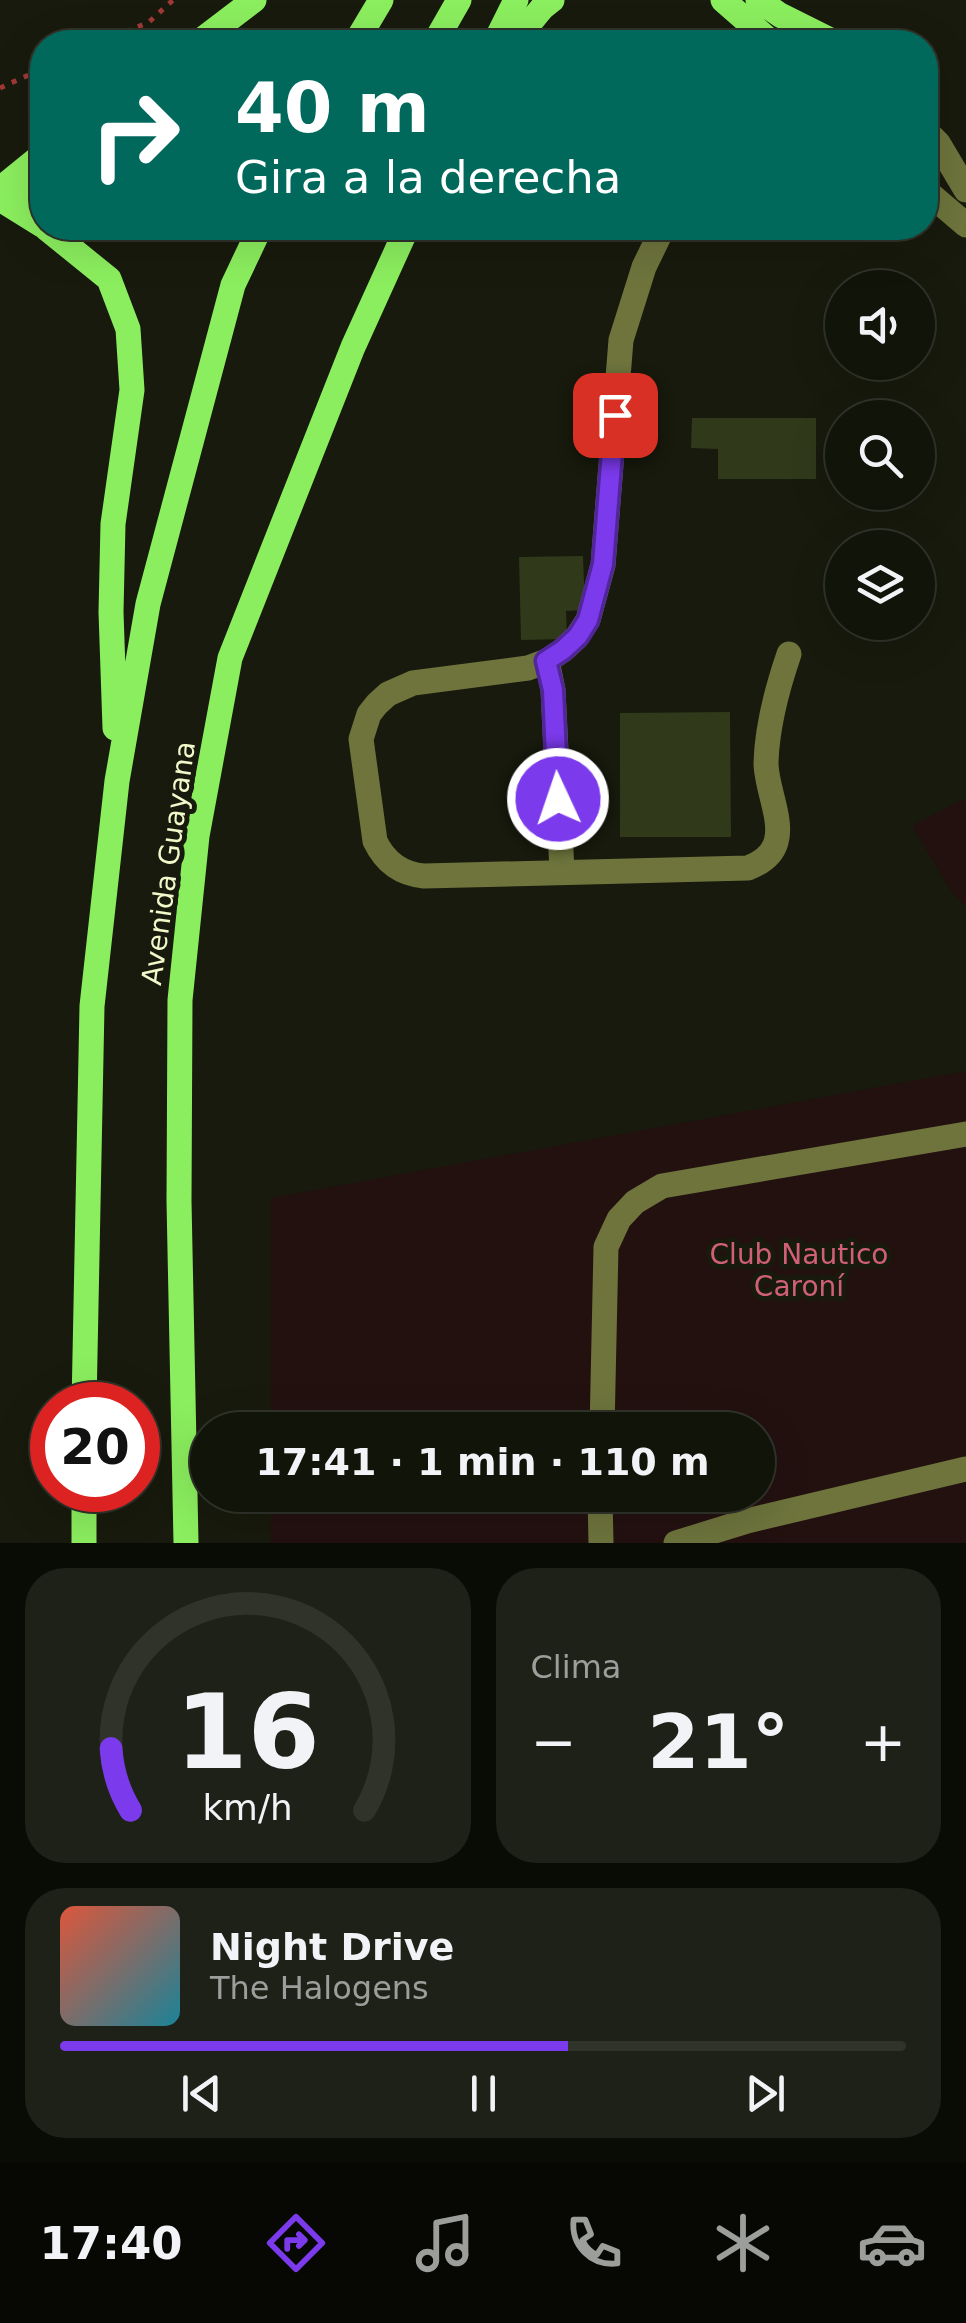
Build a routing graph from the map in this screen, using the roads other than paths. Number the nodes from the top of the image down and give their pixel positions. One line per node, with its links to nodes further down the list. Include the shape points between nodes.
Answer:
1 (254, 0): 8 (main road)
2 (381, 0): 9 (main road)
3 (459, 0): 10 (main road)
4 (516, 0): 11 (main road)
5 (552, 0): 12 (main road)
6 (722, 0): 13 (main road)
7 (758, 0): 14 (main road)
8 (215, 30)
9 (363, 30)
10 (442, 30)
11 (500, 30)
12 (524, 30)
13 (757, 30)
14 (810, 30)
15 (938, 143): 17 (street)
16 (30, 166): 19 (main road)
17 (966, 190)
18 (30, 191): 19 (main road)
19 (0, 194): 21 (main road)
20 (938, 201): 22 (street)
21 (30, 216)
22 (966, 224)
23 (61, 240): 29 (main road, via 109,279 128,329 132,390 113,524)
24 (254, 240): 29 (main road, Avenida Guayana, via 233,286 148,604)
25 (402, 240): 38 (main road, Avenida Guayana, via 230,658 197,836 180,1000)
26 (657, 240): 28 (street, via 621,340 603,564 588,620)
27 (789, 654): 30 (street, via 769,732 766,766 778,830 766,858 748,868)
28 (546, 661): 30 (street); 30 (street, via 400,688 369,714 360,739 375,841 396,867 424,876)
29 (117, 781): 32 (main road, Avenida Guayana, via 92,1006)
30 (562, 871)
31 (966, 1134): 33 (street, via 662,1186 635,1202 606,1247)
32 (84, 1382)
33 (602, 1412)
34 (966, 1469): 40 (street)
35 (84, 1512): 37 (main road)
36 (600, 1512): 39 (street)
37 (84, 1543)
38 (186, 1543)
39 (601, 1543)
40 (676, 1543)

